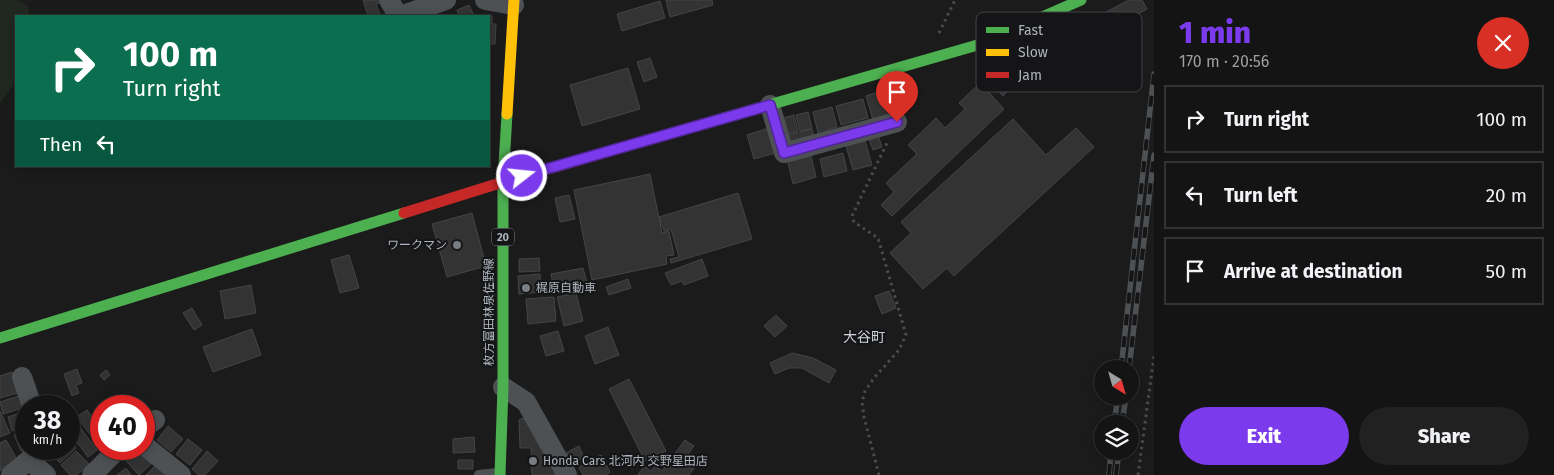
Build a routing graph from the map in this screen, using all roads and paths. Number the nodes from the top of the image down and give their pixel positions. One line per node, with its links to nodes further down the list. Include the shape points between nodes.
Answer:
1 (389, 0): 2 (street, via 396,12 403,15)
2 (446, 0)
3 (485, 0): 6 (street)
4 (955, 0): 8 (path)
5 (1080, 0): 7 (street)
6 (514, 2): 13 (street, 枚方富田林泉佐野線 / 20)
7 (1053, 12)
8 (938, 34)
9 (976, 45): 10 (street)
10 (926, 60): 11 (street); 12 (path)
11 (770, 105): 12 (street, via 784,153); 13 (street)
12 (897, 122): 30 (path, via 852,216 854,222 878,238 906,335 899,350 874,378 862,402)
13 (503, 182): 14 (street); 17 (street, 枚方富田林泉佐野線 / 20)
14 (0, 338)
15 (1154, 356): 31 (path)
16 (22, 377): 18 (street)
17 (503, 387): 23 (street, 枚方富田林泉佐野線 / 20); 29 (street, via 526,402)
18 (28, 395)
19 (155, 454): 27 (street)
20 (26, 460): 24 (street)
21 (36, 460): 25 (street)
22 (107, 460): 26 (street)
23 (500, 474): 28 (lane)
24 (11, 475)
25 (46, 475)
26 (92, 475)
27 (181, 475)
28 (479, 475)
29 (567, 475)
30 (879, 475)
31 (1138, 475)

